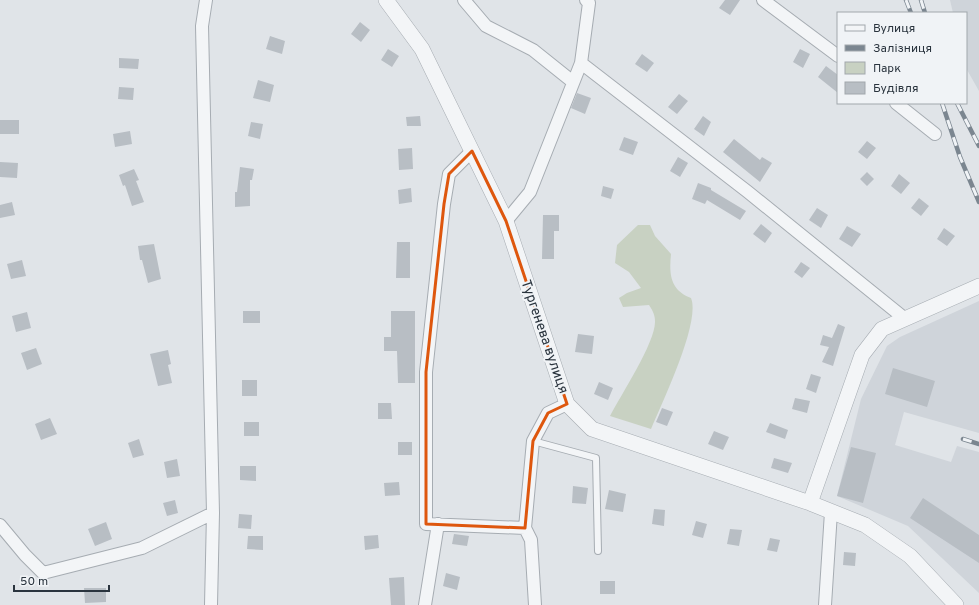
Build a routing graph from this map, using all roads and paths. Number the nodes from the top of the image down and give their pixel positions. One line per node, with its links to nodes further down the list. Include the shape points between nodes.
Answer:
1 (206, 0): 19 (street, via 202,26)
2 (464, 0): 8 (street, via 486,26 533,50)
3 (586, 0): 7 (street, via 589,3)
4 (763, 0): 6 (street)
5 (389, 1): 11 (street, Тургенева вулиця, via 422,49)
6 (837, 55)
7 (581, 64): 8 (street); 14 (street, via 748,192)
8 (573, 82): 12 (street, via 530,192)
9 (897, 104): 10 (street)
10 (935, 134)
11 (472, 151): 12 (street, Тургенева вулиця); 21 (street, via 449,174 426,372 426,524)
12 (506, 221): 15 (street, Тургенева вулиця)
13 (979, 286): 14 (street)
14 (904, 318): 17 (street, via 882,329 862,355)
15 (567, 404): 16 (street, via 548,413); 17 (street, Тургенева вулиця, via 592,429)
16 (533, 441): 22 (street); 23 (lane, via 596,458)
17 (810, 503): 18 (street, Тургенева вулиця)
18 (831, 512): 27 (street); 28 (street, Тургенева вулиця, via 865,525 910,556)
19 (213, 513): 20 (street, via 142,548 43,573); 24 (street)
20 (0, 524)
21 (438, 524): 22 (street); 25 (street)
22 (526, 528): 26 (street, via 531,540)
23 (598, 551)
24 (211, 605)
25 (425, 605)
26 (535, 605)
27 (825, 605)
28 (956, 605)

